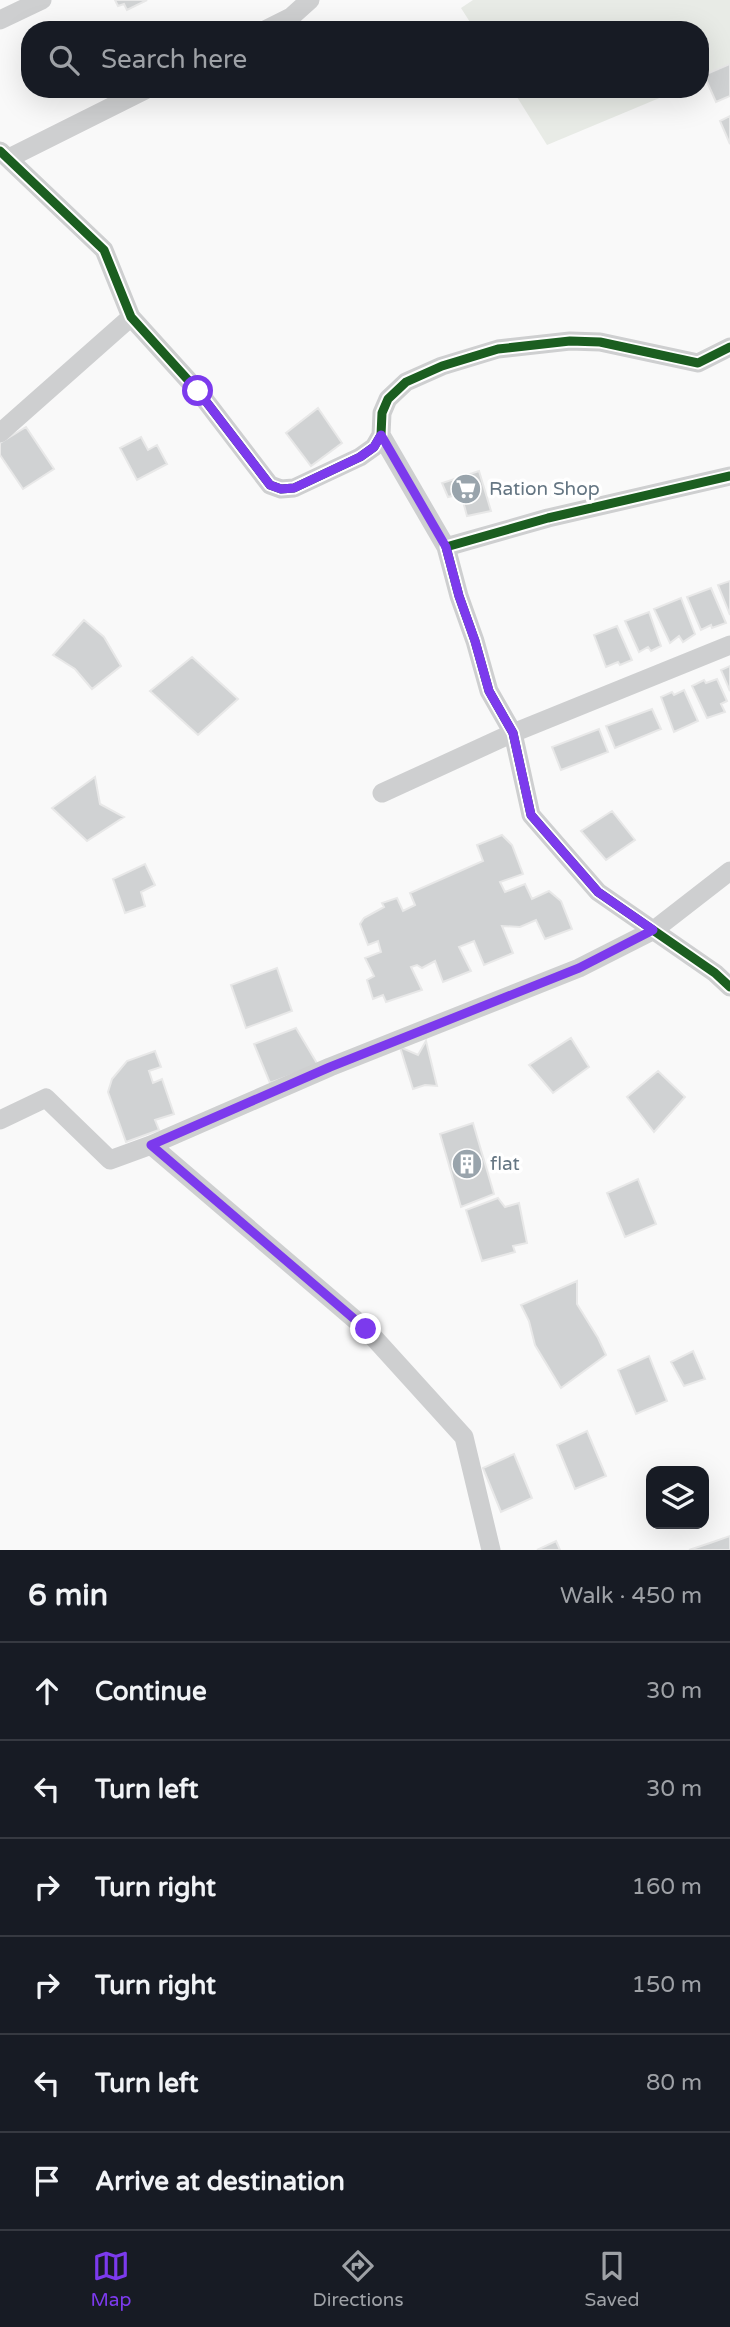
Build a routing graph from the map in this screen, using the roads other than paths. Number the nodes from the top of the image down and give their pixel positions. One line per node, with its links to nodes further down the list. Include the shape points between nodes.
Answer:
1 (42, 0): 3 (street)
2 (310, 0): 4 (street)
3 (0, 20)
4 (282, 21)
5 (127, 98): 6 (street)
6 (5, 155): 7 (street, via 104,250)
7 (131, 317): 9 (street); 10 (street, via 198,391 270,485 294,488 360,457)
8 (730, 347): 10 (street, via 698,363 600,342 498,349 405,382 388,399)
9 (0, 433)
10 (381, 435): 12 (street)
11 (730, 476): 12 (street)
12 (446, 547): 14 (street, via 489,691)
13 (730, 645): 14 (street)
14 (513, 733): 15 (street); 17 (street, via 531,815 598,892)
15 (382, 793)
16 (730, 872): 17 (street)
17 (653, 930): 18 (street); 20 (street, via 579,968 330,1067)
18 (730, 987)
19 (0, 1120): 20 (street, via 46,1098 110,1160)
20 (151, 1145): 21 (street, via 366,1329 464,1437)
21 (491, 1550)

